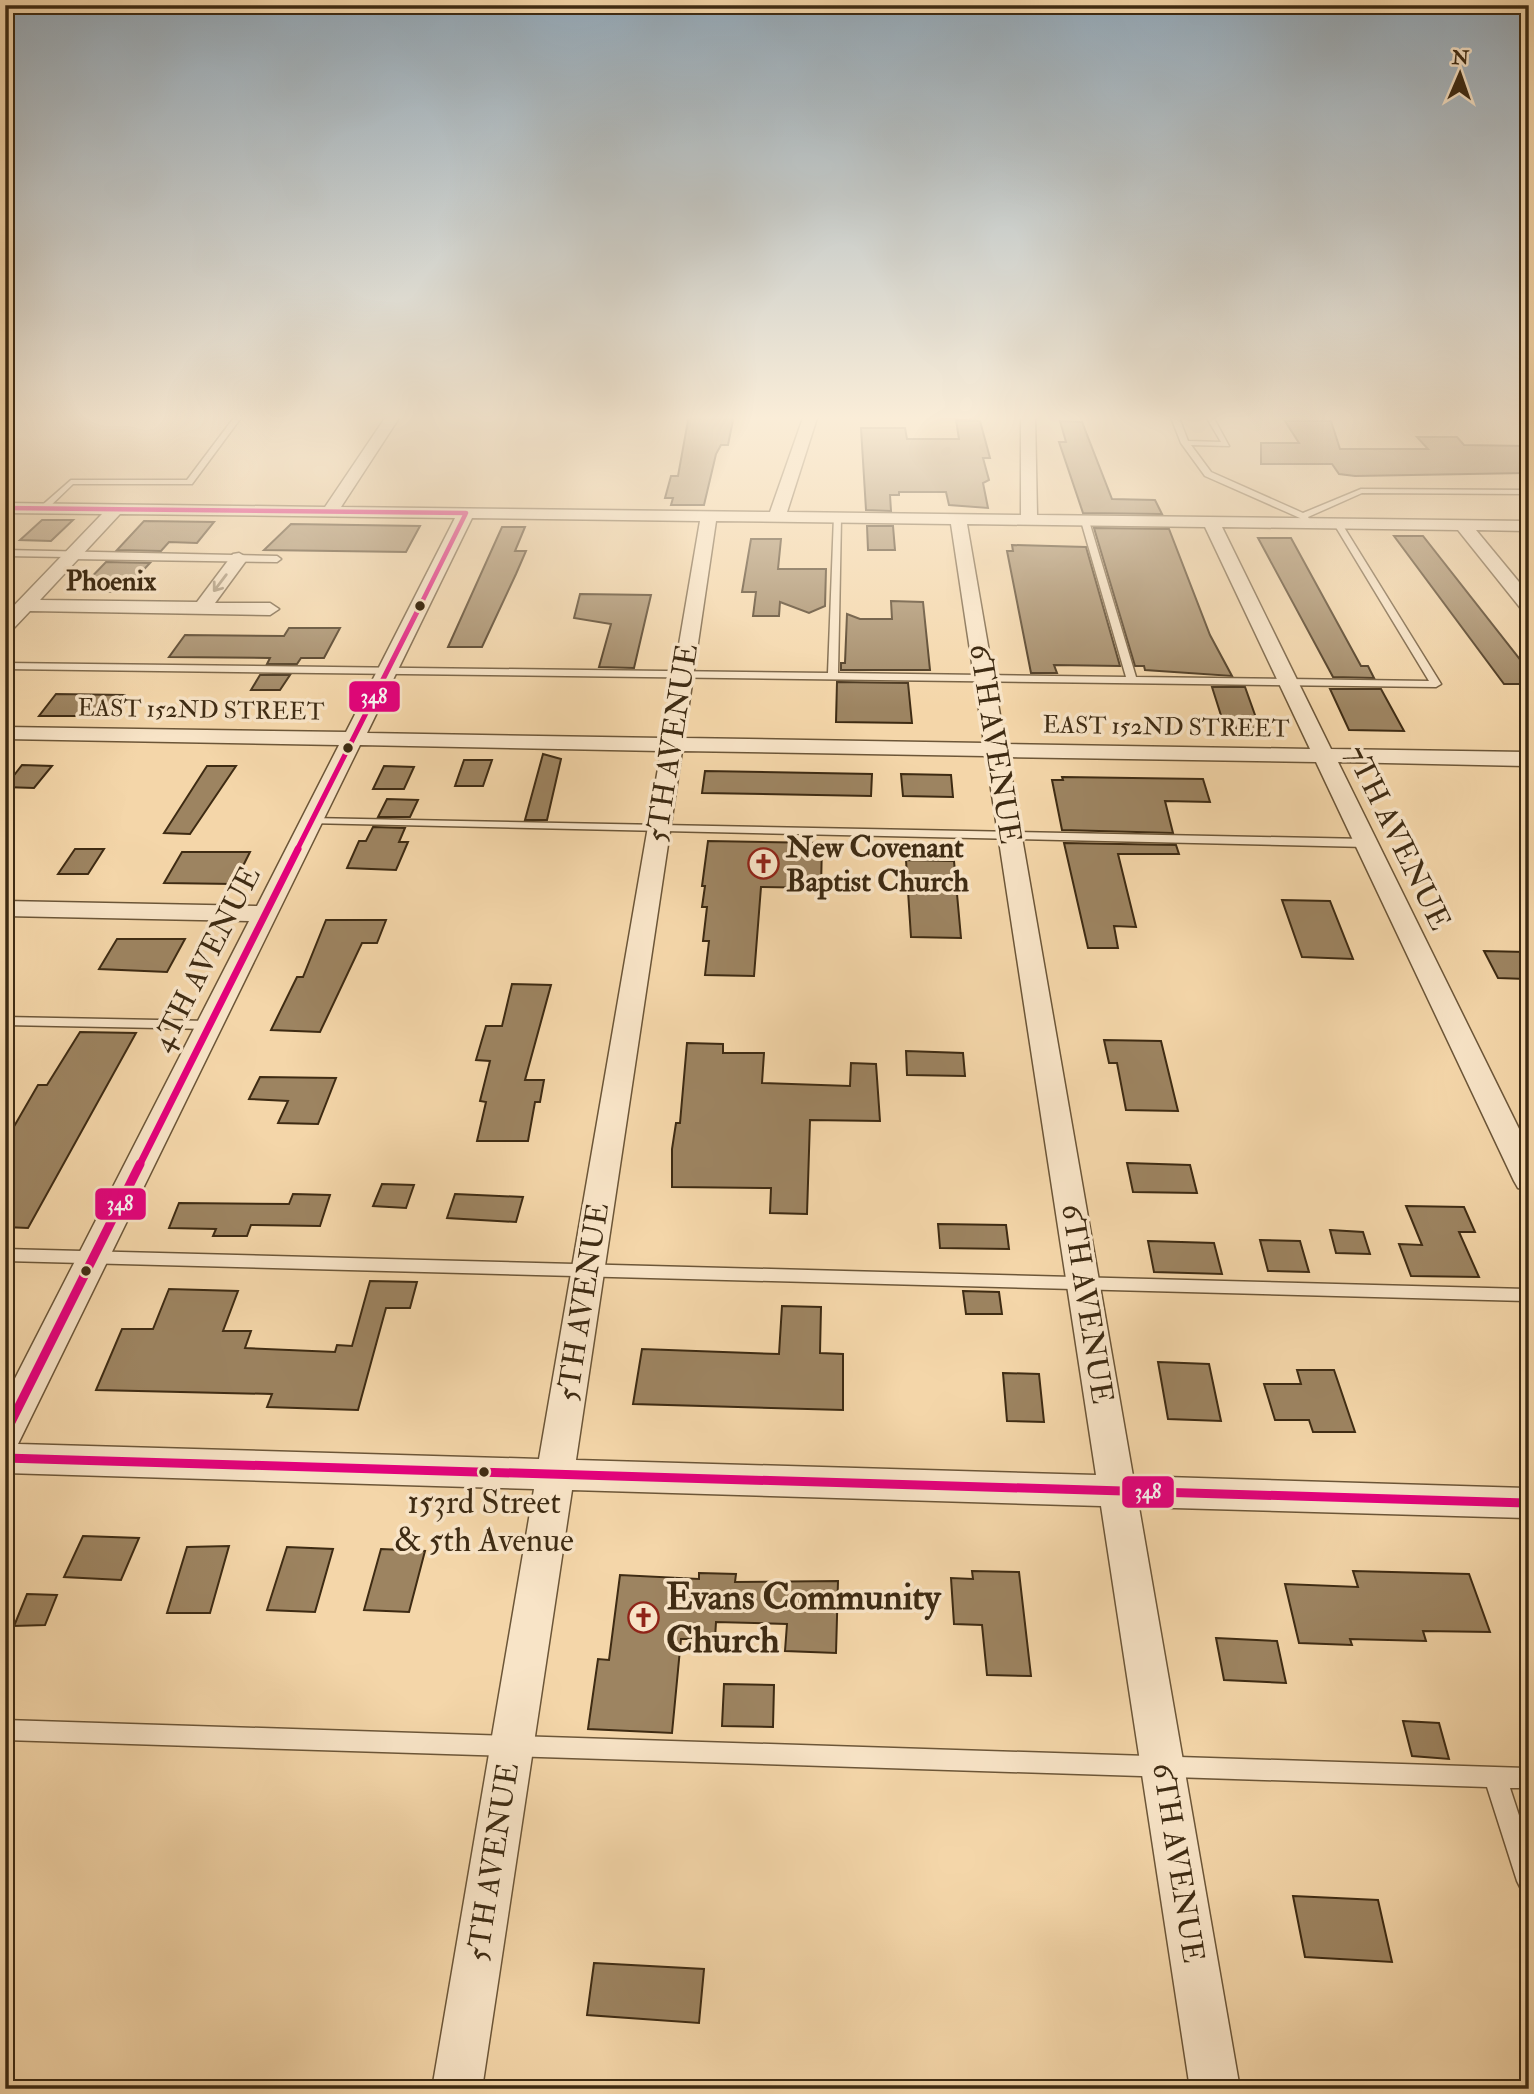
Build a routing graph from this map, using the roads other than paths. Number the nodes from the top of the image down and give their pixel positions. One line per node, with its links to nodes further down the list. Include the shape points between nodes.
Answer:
1 (112, 513): 20 (street)
2 (428, 513): 3 (street)
3 (466, 513): 8 (street); 29 (street, 4TH AVENUE)
4 (778, 513): 9 (street)
5 (1029, 513): 12 (street)
6 (1290, 513): 13 (lane)
7 (1320, 513): 13 (lane)
8 (709, 516): 9 (street); 30 (street, 5TH AVENUE)
9 (777, 517): 10 (street)
10 (837, 518): 11 (street); 31 (lane)
11 (958, 519): 12 (street); 32 (street, 6TH AVENUE)
12 (1029, 520): 14 (street)
13 (1306, 520): 15 (street); 16 (street)
14 (1085, 521): 15 (street); 33 (lane)
15 (1211, 522): 34 (street, 7TH AVENUE)
16 (1338, 524): 17 (street); 34 (lane, via 1436,684)
17 (1463, 525): 18 (street); 24 (street)
18 (1529, 526)
19 (5, 553): 20 (lane)
20 (72, 555): 21 (lane); 23 (street)
21 (239, 558): 22 (lane); 25 (street, one-way to 25)
22 (277, 559)
23 (25, 605): 25 (street); 27 (street)
24 (1529, 606)
25 (202, 608): 26 (street)
26 (270, 609)
27 (5, 626)
28 (5, 666): 29 (lane)
29 (387, 671): 30 (lane); 36 (street, 4TH AVENUE)
30 (683, 674): 31 (lane); 37 (street, 5TH AVENUE)
31 (833, 676): 32 (lane)
32 (984, 678): 33 (lane); 38 (street, 6TH AVENUE)
33 (1132, 680): 34 (lane)
34 (1288, 682): 39 (street, 7TH AVENUE)
35 (5, 733): 36 (street, EAST 152ND STREET)
36 (353, 739): 37 (street, EAST 152ND STREET); 41 (street, 4TH AVENUE)
37 (672, 745): 38 (street, EAST 152ND STREET); 42 (street, 5TH AVENUE)
38 (996, 750): 39 (street, EAST 152ND STREET); 43 (street, 6TH AVENUE)
39 (1324, 756): 40 (street, EAST 152ND STREET); 44 (street, 7TH AVENUE)
40 (1529, 759)
41 (312, 821): 42 (lane); 46 (street, 4TH AVENUE)
42 (659, 828): 43 (lane); 52 (street, 5TH AVENUE)
43 (1010, 834): 44 (lane); 53 (street, 6TH AVENUE)
44 (1366, 843): 49 (street, 7TH AVENUE)
45 (5, 908): 46 (street)
46 (265, 914): 48 (street, 4TH AVENUE)
47 (7, 1024): 48 (lane)
48 (210, 1026): 51 (street, 4TH AVENUE)
49 (1529, 1181)
50 (5, 1255): 51 (lane)
51 (93, 1258): 52 (lane); 55 (street, 4TH AVENUE)
52 (588, 1271): 53 (lane); 57 (street, 5TH AVENUE)
53 (1083, 1283): 54 (lane); 58 (street, 6TH AVENUE)
54 (1529, 1295)
55 (5, 1434)
56 (5, 1458): 57 (street)
57 (555, 1474): 58 (street); 61 (street, 5TH AVENUE)
58 (1117, 1491): 59 (street); 62 (street, 6TH AVENUE)
59 (1529, 1503)
60 (5, 1730): 61 (lane)
61 (511, 1748): 62 (lane); 66 (street, 5TH AVENUE)
62 (1163, 1767): 63 (lane); 67 (street, 6TH AVENUE)
63 (1495, 1777): 64 (lane); 65 (lane)
64 (1529, 1778)
65 (1529, 1881)
66 (457, 2089)
67 (1215, 2089)

